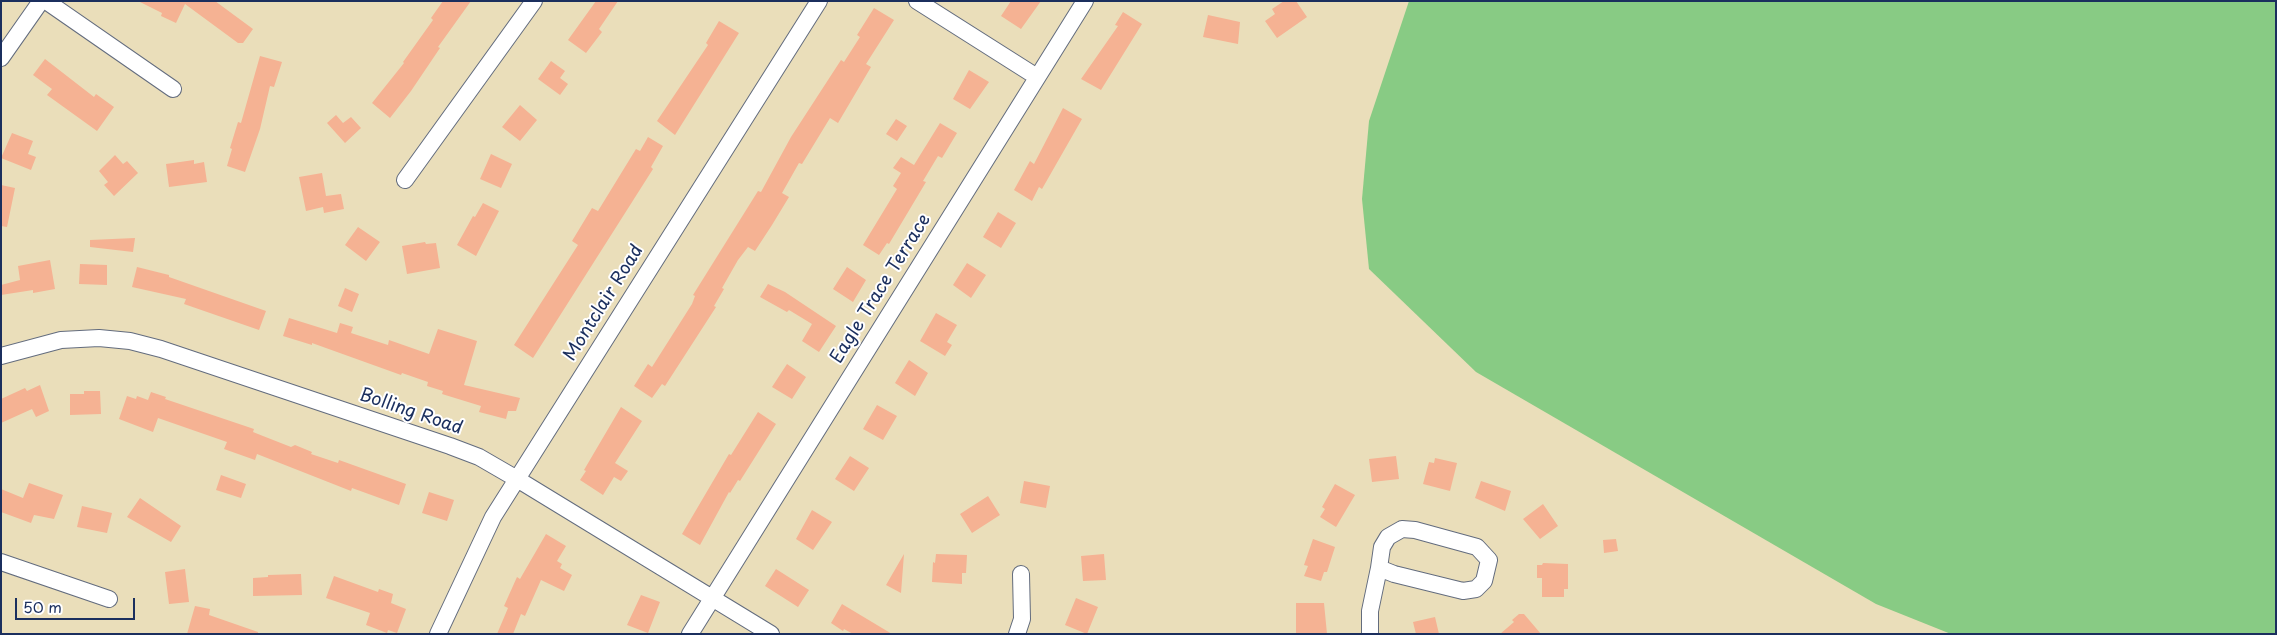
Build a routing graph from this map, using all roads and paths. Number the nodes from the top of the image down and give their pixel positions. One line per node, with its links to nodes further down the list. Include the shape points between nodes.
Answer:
1 (41, 1): 7 (street)
2 (46, 1): 9 (street)
3 (534, 1): 10 (street)
4 (819, 1): 12 (street, Montclair Road)
5 (917, 1): 8 (street)
6 (1085, 1): 8 (street, Eagle Trace Terrace)
7 (1, 58)
8 (1037, 77): 16 (street, Eagle Trace Terrace)
9 (173, 89)
10 (405, 180)
11 (1, 356): 12 (street, Bolling Road, via 44,343 80,339 130,341 161,348 450,446 479,457)
12 (517, 479): 16 (street, Bolling Road); 18 (street, Montclair Road, via 485,532)
13 (1, 562): 17 (street)
14 (1379, 568): 14 (street, via 1382,548 1388,537 1402,529 1468,544 1484,554 1490,564 1484,581 1476,589 1463,591); 22 (street, via 1370,611)
15 (1021, 574): 21 (street, via 1022,620)
16 (712, 598): 19 (street, Eagle Trace Terrace); 20 (street, Bolling Road)
17 (109, 599)
18 (438, 634)
19 (690, 634)
20 (771, 634)
21 (1017, 634)
22 (1370, 634)

